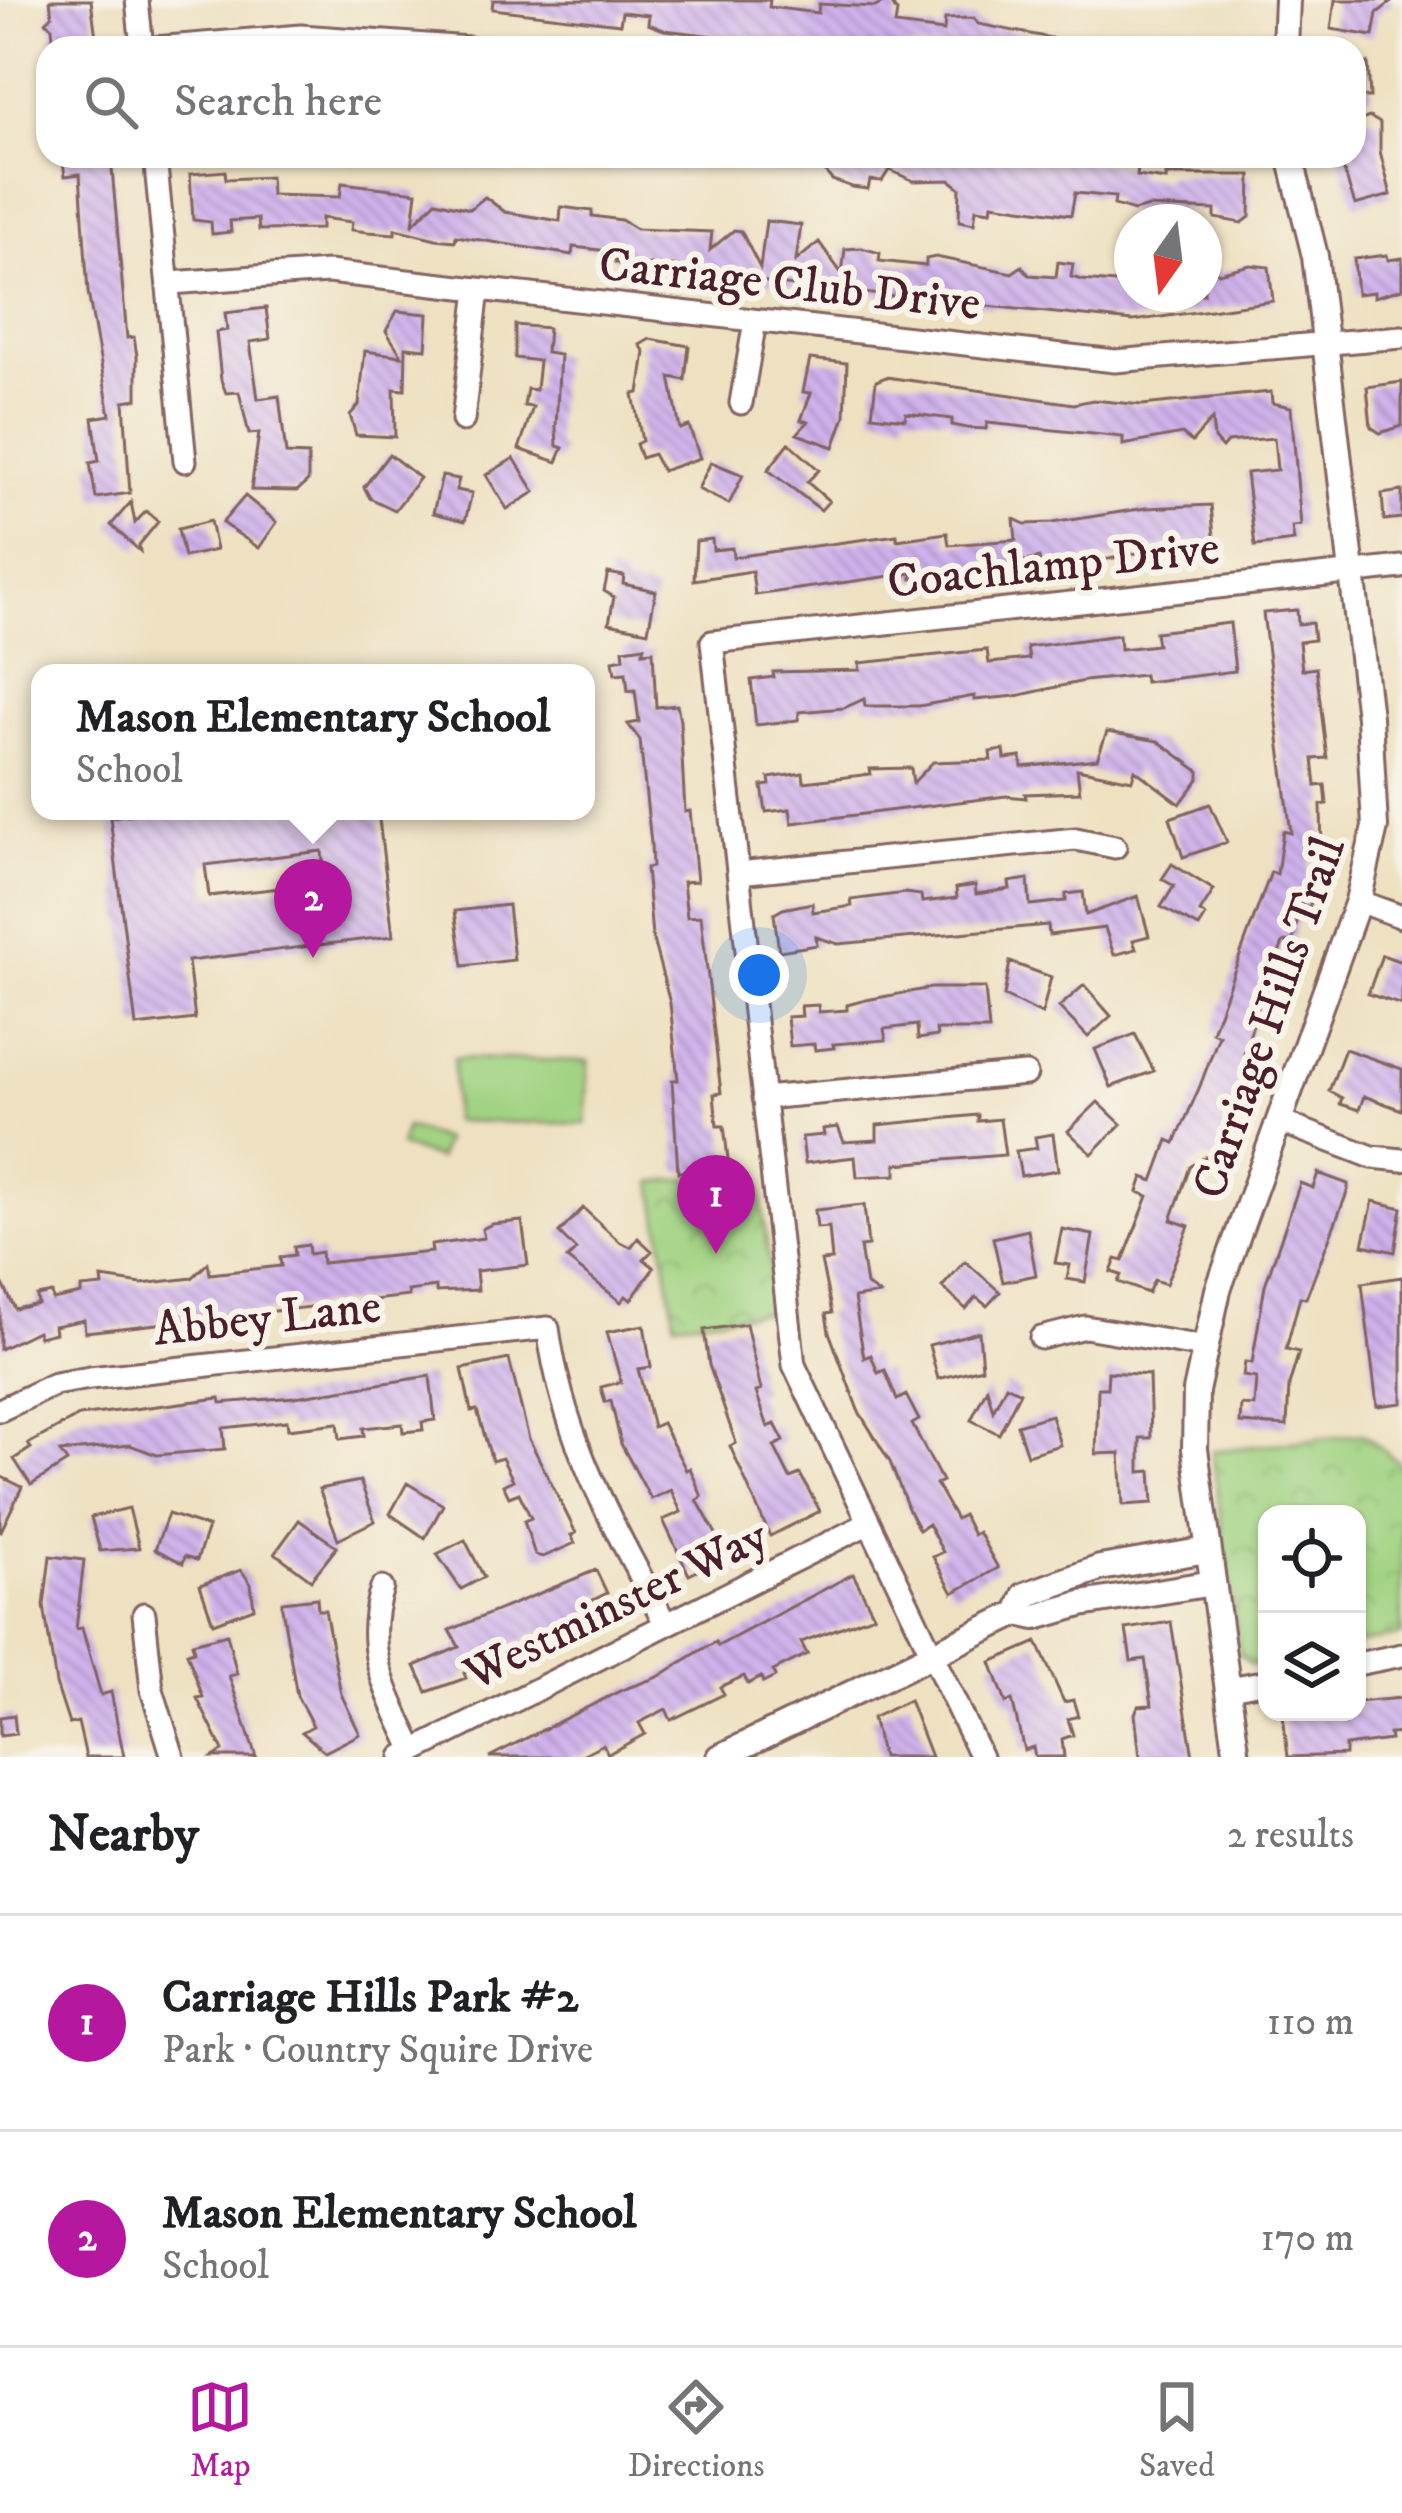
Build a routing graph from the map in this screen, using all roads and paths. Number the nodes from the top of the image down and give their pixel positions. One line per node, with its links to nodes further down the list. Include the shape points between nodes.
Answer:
1 (137, 0): 3 (street)
2 (1287, 0): 4 (street)
3 (141, 36)
4 (1286, 36)
5 (156, 168): 7 (street)
6 (1293, 168): 11 (street, Carriage Hills Trail, via 1315,256)
7 (170, 283): 8 (street, Carriage Club Drive, via 328,272); 14 (street)
8 (478, 289): 9 (street, Carriage Club Drive); 13 (street)
9 (754, 321): 11 (street, Carriage Club Drive, via 1115,361); 12 (street)
10 (1402, 337): 11 (street, Carriage Club Drive)
11 (1324, 344): 16 (street, Carriage Hills Trail)
12 (741, 403)
13 (463, 420)
14 (185, 461)
15 (1402, 567): 16 (street, Coachlamp Drive)
16 (1350, 573): 18 (street, Coachlamp Drive, via 712,642); 19 (street, Carriage Hills Trail, via 1375,827)
17 (1115, 848): 18 (street, via 1076,839)
18 (738, 872): 22 (street)
19 (1358, 902): 20 (street); 23 (street, Carriage Hills Trail)
20 (1402, 916)
21 (1027, 1074): 22 (street)
22 (763, 1098): 28 (street, via 794,1365)
23 (1279, 1121): 24 (street, via 1372,1157); 26 (street, Carriage Hills Trail)
24 (1402, 1160)
25 (1041, 1338): 26 (street, via 1085,1327)
26 (1202, 1347): 29 (street, Carriage Hills Trail, via 1196,1448)
27 (0, 1410): 34 (street, Abbey Lane, via 55,1384 90,1378 548,1328 557,1393 580,1460)
28 (867, 1524): 34 (street, Westminster Way); 35 (street)
29 (1208, 1550): 30 (street, Carriage Hills Trail); 32 (street, via 1071,1576 1025,1595)
30 (1213, 1583): 32 (street, via 1036,1618); 39 (street, Carriage Hills Trail)
31 (382, 1588): 40 (street, via 372,1649)
32 (1018, 1613): 35 (street)
33 (143, 1614): 41 (street, via 152,1690)
34 (665, 1623): 40 (street, Westminster Way)
35 (933, 1650): 42 (street); 43 (street)
36 (1402, 1655): 37 (street)
37 (1366, 1662)
38 (1258, 1683): 39 (street)
39 (1230, 1688): 44 (street, Carriage Hills Trail)
40 (408, 1754)
41 (173, 1757)
42 (720, 1757)
43 (981, 1757)
44 (1238, 1757)

